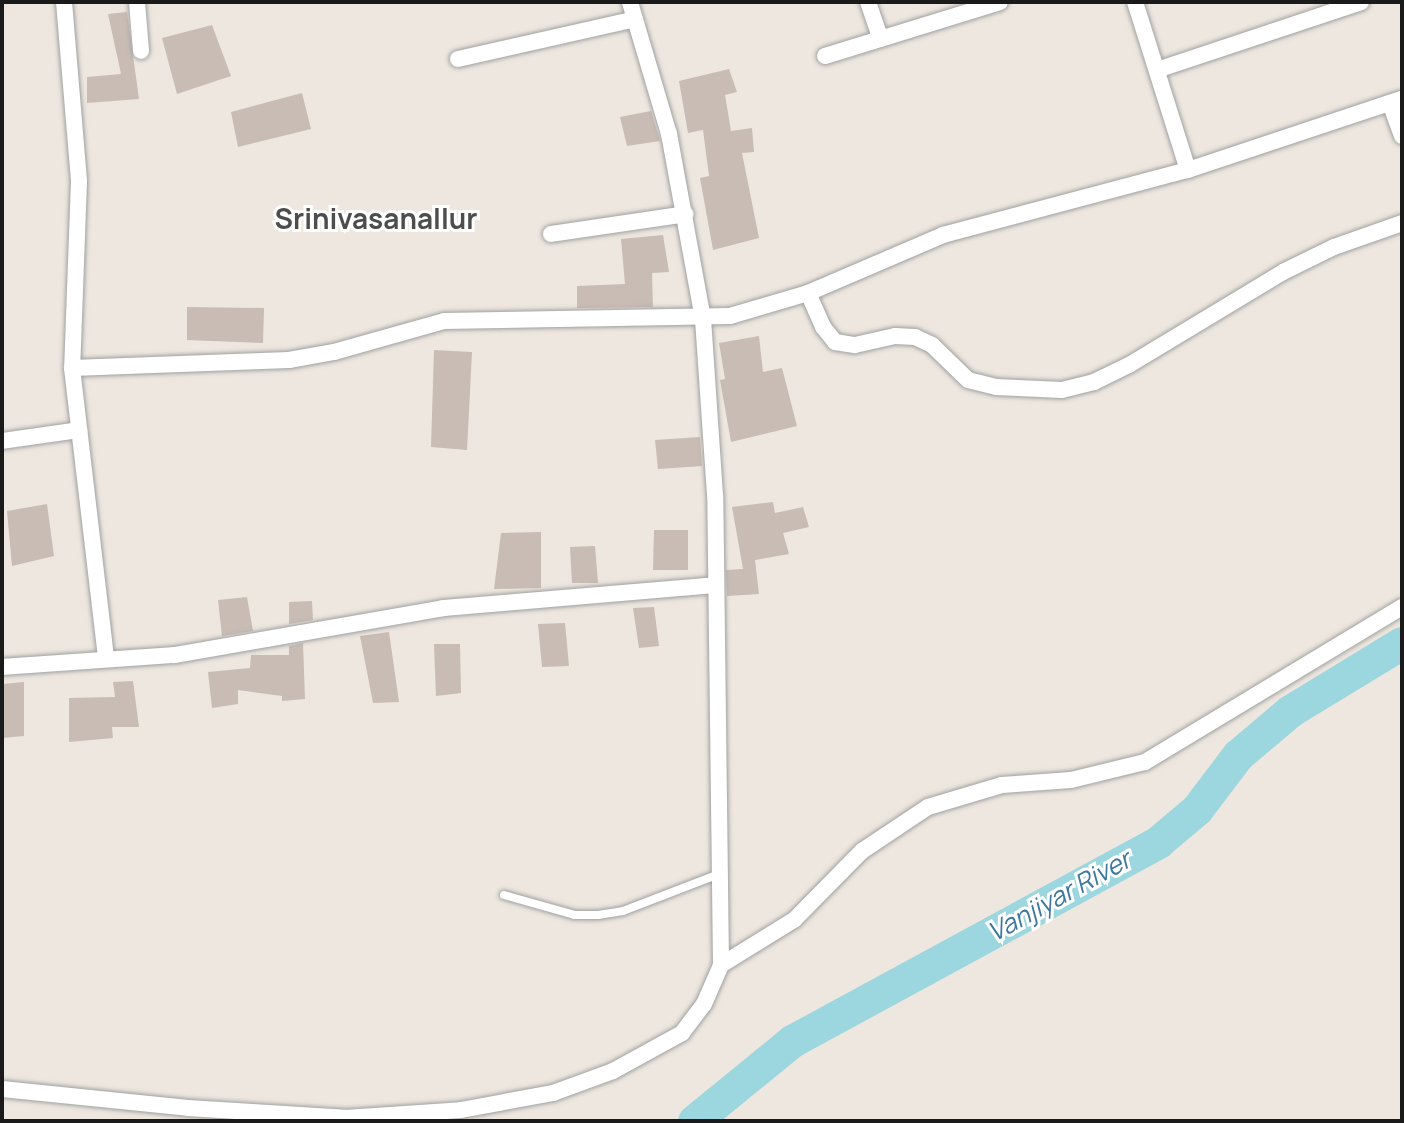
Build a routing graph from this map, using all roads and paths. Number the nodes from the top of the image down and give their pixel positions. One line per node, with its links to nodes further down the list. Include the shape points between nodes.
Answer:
1 (64, 2): 23 (street, via 79,181)
2 (137, 2): 11 (street)
3 (629, 2): 9 (street)
4 (868, 2): 10 (street)
5 (1000, 2): 8 (street)
6 (1135, 2): 14 (street)
7 (1361, 2): 14 (street)
8 (974, 6): 10 (street)
9 (635, 19): 13 (street); 18 (street, via 666,121)
10 (881, 39): 12 (street)
11 (141, 51)
12 (825, 56)
13 (458, 59)
14 (1157, 70): 17 (street)
15 (1396, 101): 16 (street); 17 (street)
16 (1402, 136)
17 (1188, 170): 21 (street, via 943,234)
18 (686, 214): 20 (street); 22 (street)
19 (1402, 223): 21 (street, via 1324,252 1129,365 1094,382 1062,390 1017,389 968,380 932,345 915,337 895,336 855,345 835,342 822,327)
20 (551, 234)
21 (808, 293): 22 (street, via 757,310)
22 (703, 319): 23 (street, via 444,321 289,360); 26 (street)
23 (72, 368): 24 (street)
24 (79, 430): 25 (street); 28 (street)
25 (2, 441)
26 (716, 585): 28 (street, via 443,608 175,655); 30 (street)
27 (1402, 607): 32 (street, via 1145,762 1110,774 1002,785 928,807 862,851 794,920)
28 (106, 659): 29 (street)
29 (2, 667)
30 (719, 874): 31 (lane, via 624,911 598,915 575,915); 32 (street)
31 (504, 895)
32 (721, 964): 33 (street, via 704,1004 682,1033 649,1054 553,1093 461,1110 345,1118 188,1108)
33 (2, 1088)

